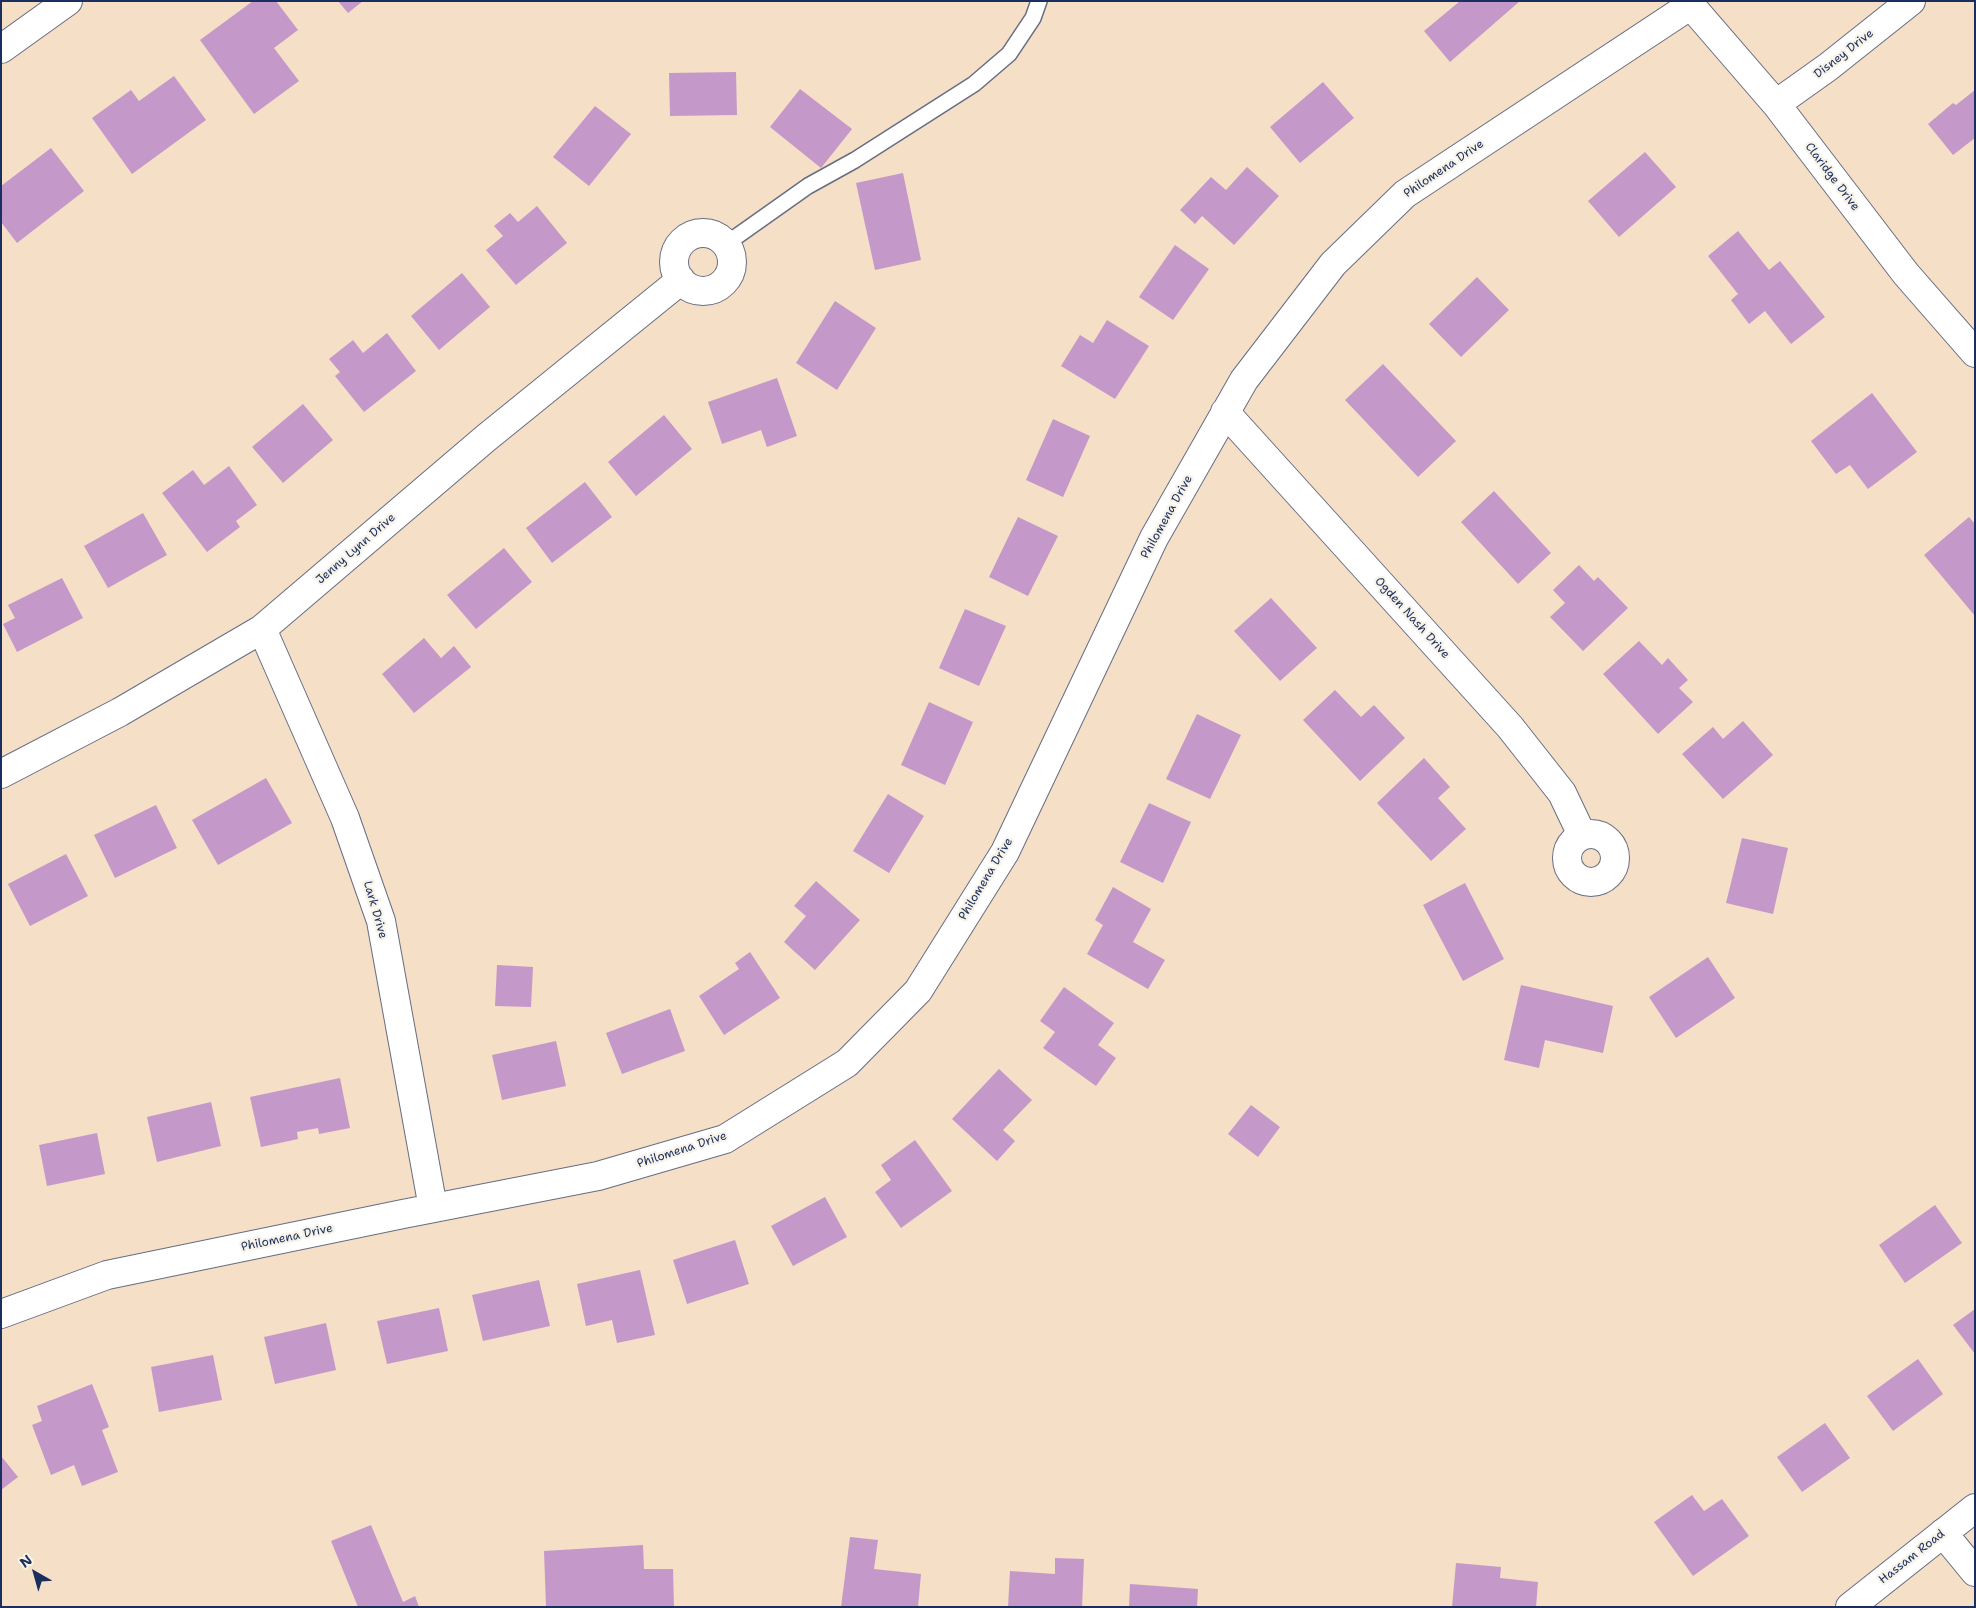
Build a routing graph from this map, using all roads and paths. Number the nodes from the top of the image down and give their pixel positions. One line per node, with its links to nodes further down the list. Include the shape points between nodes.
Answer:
1 (68, 1): 5 (street)
2 (1038, 1): 7 (lane, via 1033,18 1010,54 974,84 856,160 808,186)
3 (1911, 1): 6 (street, Disney Drive)
4 (1689, 3): 6 (street, Claridge Drive); 10 (street, Philomena Drive, via 1405,194 1334,264 1244,380)
5 (1, 49)
6 (1776, 104): 9 (street, Claridge Drive, via 1906,274)
7 (726, 244): 8 (street, via 707,234 685,240 674,260 675,271); 8 (street, via 732,266 722,285 700,291 689,288)
8 (681, 280): 11 (street, Jenny Lynn Drive, via 486,438)
9 (1975, 353)
10 (1226, 412): 13 (street, Ogden Nash Drive, via 1510,727 1562,793); 14 (street, Philomena Drive, via 1154,538 1005,852 918,991 860,1050 847,1062 725,1139 598,1176)
11 (262, 629): 12 (street, Jenny Lynn Drive, via 120,712); 14 (street, Lark Drive, via 345,818 380,922)
12 (1, 774)
13 (1582, 835)
14 (433, 1208): 15 (street, Philomena Drive, via 107,1275)
15 (1, 1314)
16 (1975, 1508): 17 (street, Hassam Road)
17 (1943, 1533): 18 (street); 19 (street, Hassam Road)
18 (1975, 1572)
19 (1850, 1607)

